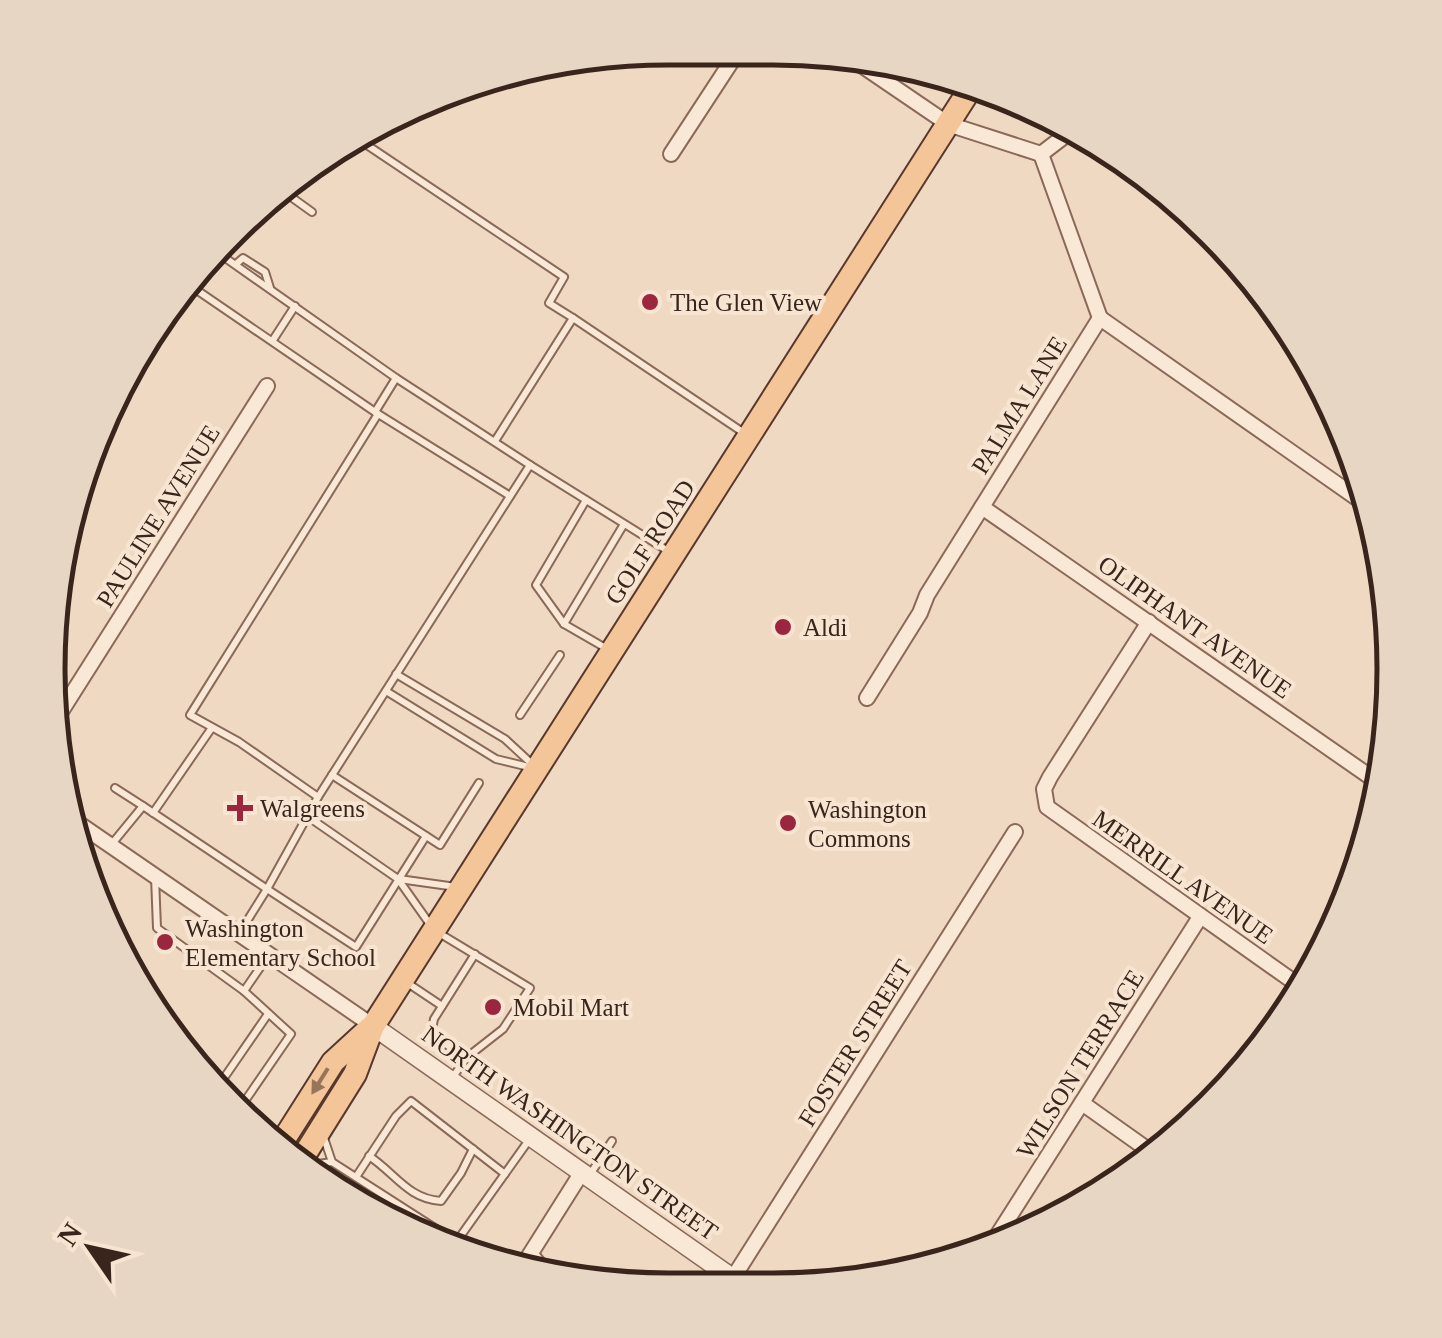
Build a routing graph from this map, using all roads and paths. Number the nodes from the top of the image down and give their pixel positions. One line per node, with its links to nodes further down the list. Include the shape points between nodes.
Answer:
1 (729, 65): 7 (street)
2 (875, 74): 4 (street)
3 (965, 97): 4 (main road, GOLF ROAD)
4 (948, 124): 8 (street); 20 (main road, GOLF ROAD)
5 (1061, 139): 8 (street)
6 (368, 146): 14 (lane, via 564,277 549,302)
7 (671, 154)
8 (1042, 154): 15 (street)
9 (292, 198): 10 (lane)
10 (312, 212)
11 (227, 258): 13 (lane, via 236,264 244,258 265,272 271,290)
12 (199, 290): 16 (lane)
13 (295, 306): 16 (lane); 17 (lane)
14 (573, 318): 20 (lane); 21 (lane)
15 (1100, 318): 23 (street); 26 (street, PALMA LANE)
16 (273, 340): 19 (lane)
17 (396, 378): 19 (lane); 21 (lane)
18 (267, 386): 36 (street, PAULINE AVENUE)
19 (376, 413): 24 (lane); 38 (lane, via 190,715)
20 (750, 436): 28 (main road, GOLF ROAD)
21 (495, 441): 22 (lane)
22 (530, 465): 24 (lane); 25 (lane)
23 (1350, 492)
24 (510, 496): 33 (lane)
25 (586, 500): 27 (lane); 30 (lane, via 536,586)
26 (982, 507): 29 (street, OLIPHANT AVENUE); 35 (street, PALMA LANE)
27 (624, 524): 28 (lane); 30 (lane)
28 (674, 555): 31 (main road, GOLF ROAD)
29 (1149, 622): 41 (street, OLIPHANT AVENUE); 56 (street, MERRILL AVENUE, via 1050,777 1044,799 1056,815)
30 (564, 624): 31 (lane)
31 (612, 652): 39 (main road, GOLF ROAD)
32 (560, 655): 37 (lane)
33 (396, 674): 34 (lane); 39 (lane, via 505,739)
34 (386, 691): 39 (lane, via 496,759); 40 (lane)
35 (867, 698)
36 (66, 705)
37 (520, 716)
38 (211, 729): 44 (lane); 46 (lane)
39 (537, 769): 54 (main road, GOLF ROAD)
40 (332, 775): 44 (lane); 50 (lane)
41 (1367, 775)
42 (480, 783): 50 (lane, via 440,845)
43 (116, 788): 45 (lane)
44 (318, 797): 47 (lane)
45 (143, 806): 46 (lane); 51 (lane)
46 (153, 813): 55 (lane)
47 (307, 816): 53 (lane); 55 (lane)
48 (88, 831): 51 (street)
49 (1015, 832): 90 (street, FOSTER STREET)
50 (426, 836): 53 (lane)
51 (110, 846): 52 (street)
52 (155, 876): 58 (street); 63 (lane, via 157,928)
53 (398, 879): 54 (lane); 55 (lane, via 356,946); 57 (lane)
54 (461, 888): 57 (main road, GOLF ROAD)
55 (267, 889): 58 (lane)
56 (1200, 917): 62 (street, MERRILL AVENUE); 71 (street, WILSON TERRACE)
57 (434, 930): 60 (lane); 61 (main road, GOLF ROAD)
58 (239, 934): 59 (street)
59 (269, 954): 63 (lane); 66 (street)
60 (475, 954): 64 (lane); 67 (lane, via 530,988 503,1028)
61 (402, 980): 64 (lane); 66 (main road, GOLF ROAD)
62 (1291, 980)
63 (244, 991): 65 (lane)
64 (442, 1006): 67 (lane, via 430,1034)
65 (268, 1014): 68 (lane); 70 (lane, via 291,1034)
66 (373, 1026): 69 (street, NORTH WASHINGTON STREET); 72 (main road, via 355,1074); 73 (main road, one-way to 73, via 333,1062)
67 (466, 1058): 69 (lane)
68 (224, 1077)
69 (451, 1080): 74 (street, NORTH WASHINGTON STREET)
70 (246, 1100)
71 (1082, 1104): 76 (street); 86 (street, WILSON TERRACE)
72 (322, 1126): 78 (main road); 80 (lane)
73 (286, 1135)
74 (531, 1137): 82 (lane); 83 (street, NORTH WASHINGTON STREET)
75 (612, 1141): 83 (lane)
76 (1143, 1146)
77 (473, 1149): 79 (lane, via 411,1102); 79 (lane, via 441,1202 424,1200); 82 (lane)
78 (308, 1153)
79 (369, 1156): 84 (lane)
80 (332, 1162): 81 (lane); 84 (lane)
81 (321, 1163)
82 (505, 1174): 87 (lane)
83 (585, 1175): 88 (street); 89 (street, NORTH WASHINGTON STREET)
84 (356, 1177): 85 (lane)
85 (427, 1222)
86 (1002, 1228)
87 (459, 1235)
88 (529, 1256)
89 (726, 1273)
90 (740, 1273)

